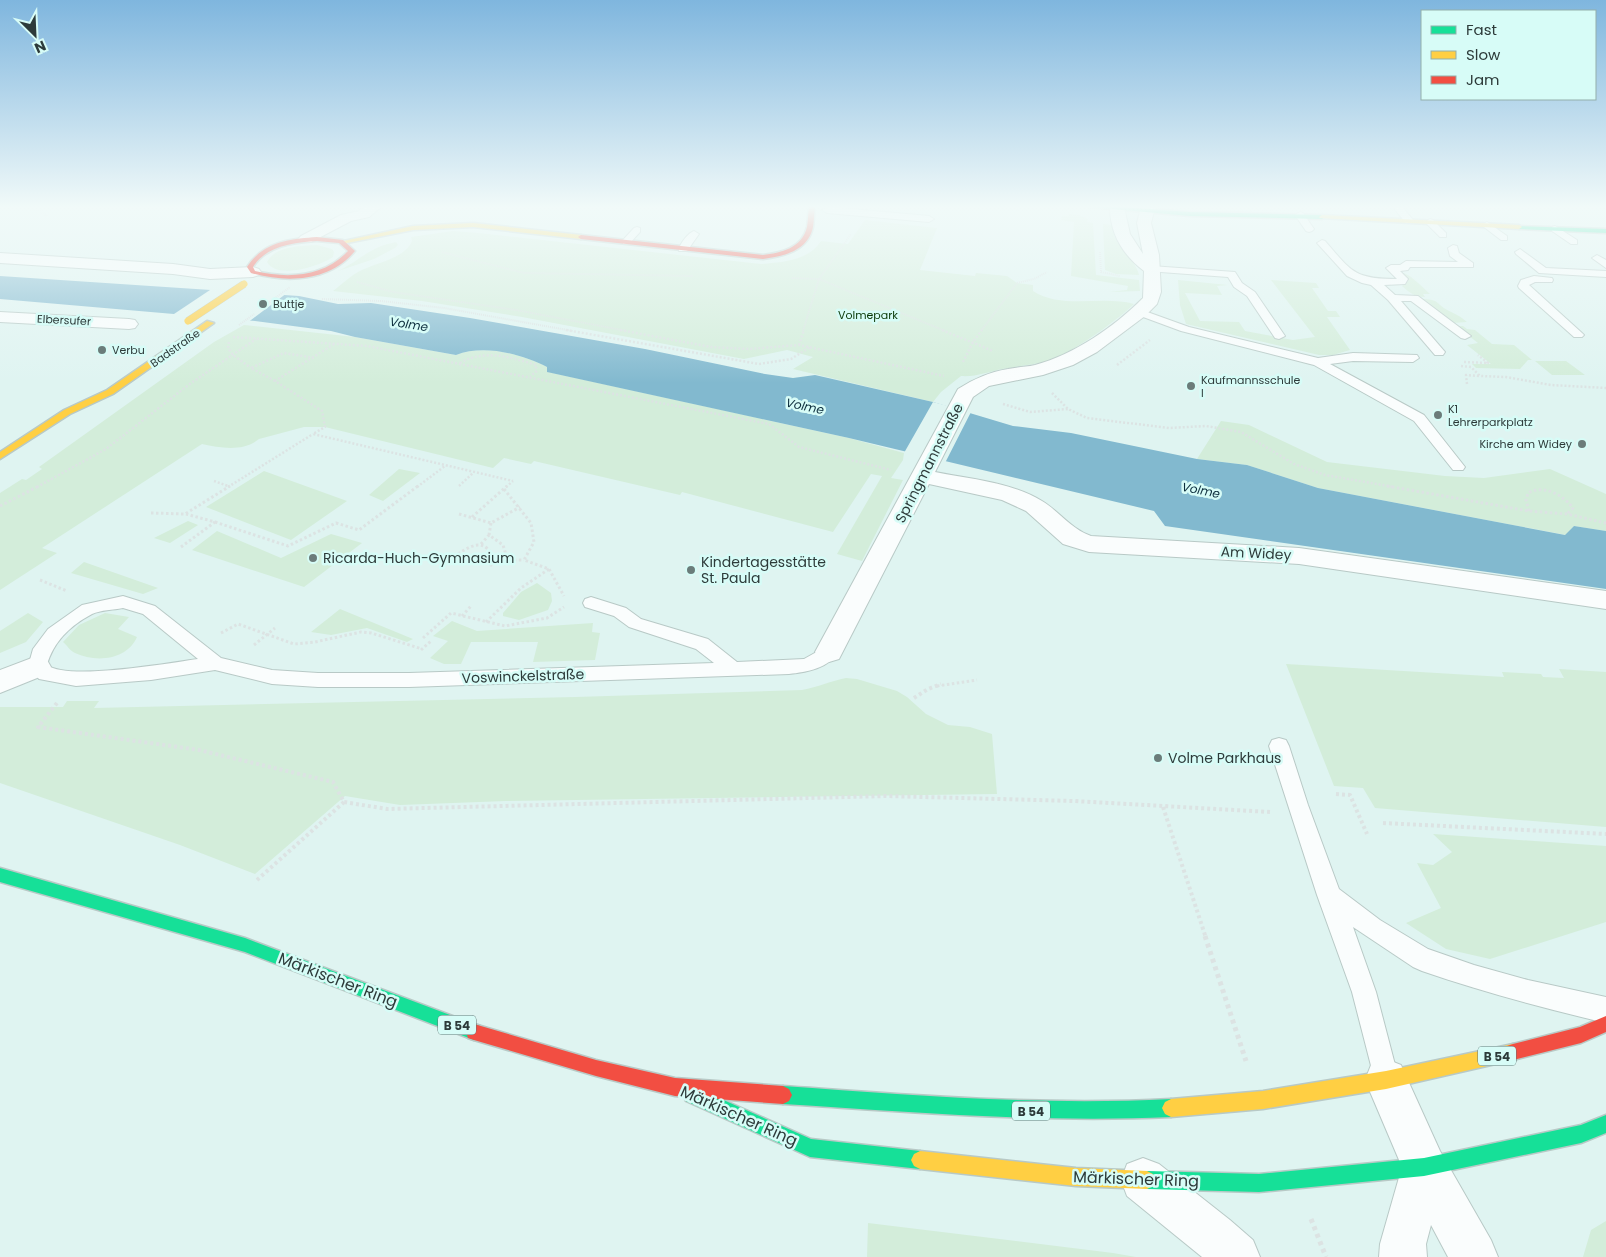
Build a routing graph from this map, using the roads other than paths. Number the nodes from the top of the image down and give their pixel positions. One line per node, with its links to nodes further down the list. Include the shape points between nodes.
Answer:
1 (120, 266): 11 (street)
2 (260, 266): 11 (street, Badstraße)
3 (334, 266): 11 (street, via 280,278)
4 (1146, 266): 9 (street)
5 (1151, 266): 9 (street, Springmannstraße)
6 (1344, 266): 13 (lane, via 1354,277)
7 (1405, 266): 13 (lane, via 1391,268 1403,279 1401,282)
8 (1537, 266): 10 (lane, via 1543,271)
9 (1151, 269): 15 (street, Springmannstraße, via 1151,300); 21 (lane, via 1231,274 1238,285 1251,294)
10 (1606, 274)
11 (255, 275): 18 (street, Badstraße, bridge)
12 (1548, 280): 20 (lane, via 1534,279 1523,286)
13 (1374, 282): 14 (lane)
14 (1392, 298): 22 (lane, via 1414,298); 23 (lane)
15 (1139, 312): 25 (lane, via 1185,329); 30 (street, Springmannstraße, via 1090,348 1066,361 982,382 961,400)
16 (0, 317): 19 (street, Elbersufer)
17 (214, 320): 27 (street, Badstraße, via 110,392)
18 (185, 323)
19 (129, 324)
20 (1578, 335)
21 (1279, 336)
22 (1465, 336)
23 (1439, 352)
24 (1413, 358): 25 (lane, via 1354,357)
25 (1318, 362): 29 (lane, via 1419,418)
26 (92, 387): 27 (street, Badstraße)
27 (66, 412): 28 (street, Badstraße)
28 (0, 456)
29 (1458, 467)
30 (926, 468): 31 (street, Am Widey, via 1009,494 1034,506 1072,538 1089,544 1299,556); 33 (street, Springmannstraße)
31 (1606, 600)
32 (591, 603): 36 (lane, via 620,612 635,622 702,644)
33 (829, 652): 36 (lane, Voswinckelstraße, via 822,659 804,666)
34 (216, 663): 35 (lane, Voswinckelstraße, via 151,673 76,679 46,674); 35 (lane, Voswinckelstraße, via 149,610 123,602 88,609 54,633 42,649); 36 (lane, Voswinckelstraße, via 272,677 318,680)
35 (37, 667): 37 (street)
36 (733, 670)
37 (0, 682)
38 (1279, 746): 40 (lane)
39 (0, 875): 44 (street, Märkischer Ring / B 54, via 245,945 484,1036)
40 (1328, 895): 41 (lane, via 1372,928 1422,959 1510,987); 43 (lane, via 1364,992)
41 (1606, 1010)
42 (1606, 1024): 43 (street, Märkischer Ring / B 54, via 1580,1035 1523,1050)
43 (1386, 1080): 44 (street, Märkischer Ring / B 54, via 1263,1100 1082,1112); 46 (street)
44 (675, 1087): 47 (street, Märkischer Ring / B 54, via 810,1148 1076,1177)
45 (1606, 1124): 46 (street, Märkischer Ring / B 54, via 1581,1134)
46 (1424, 1167): 47 (street, Märkischer Ring / B 54, via 1259,1182); 49 (street); 50 (street)
47 (1143, 1180): 48 (street)
48 (1236, 1257)
49 (1402, 1257)
50 (1474, 1257)

